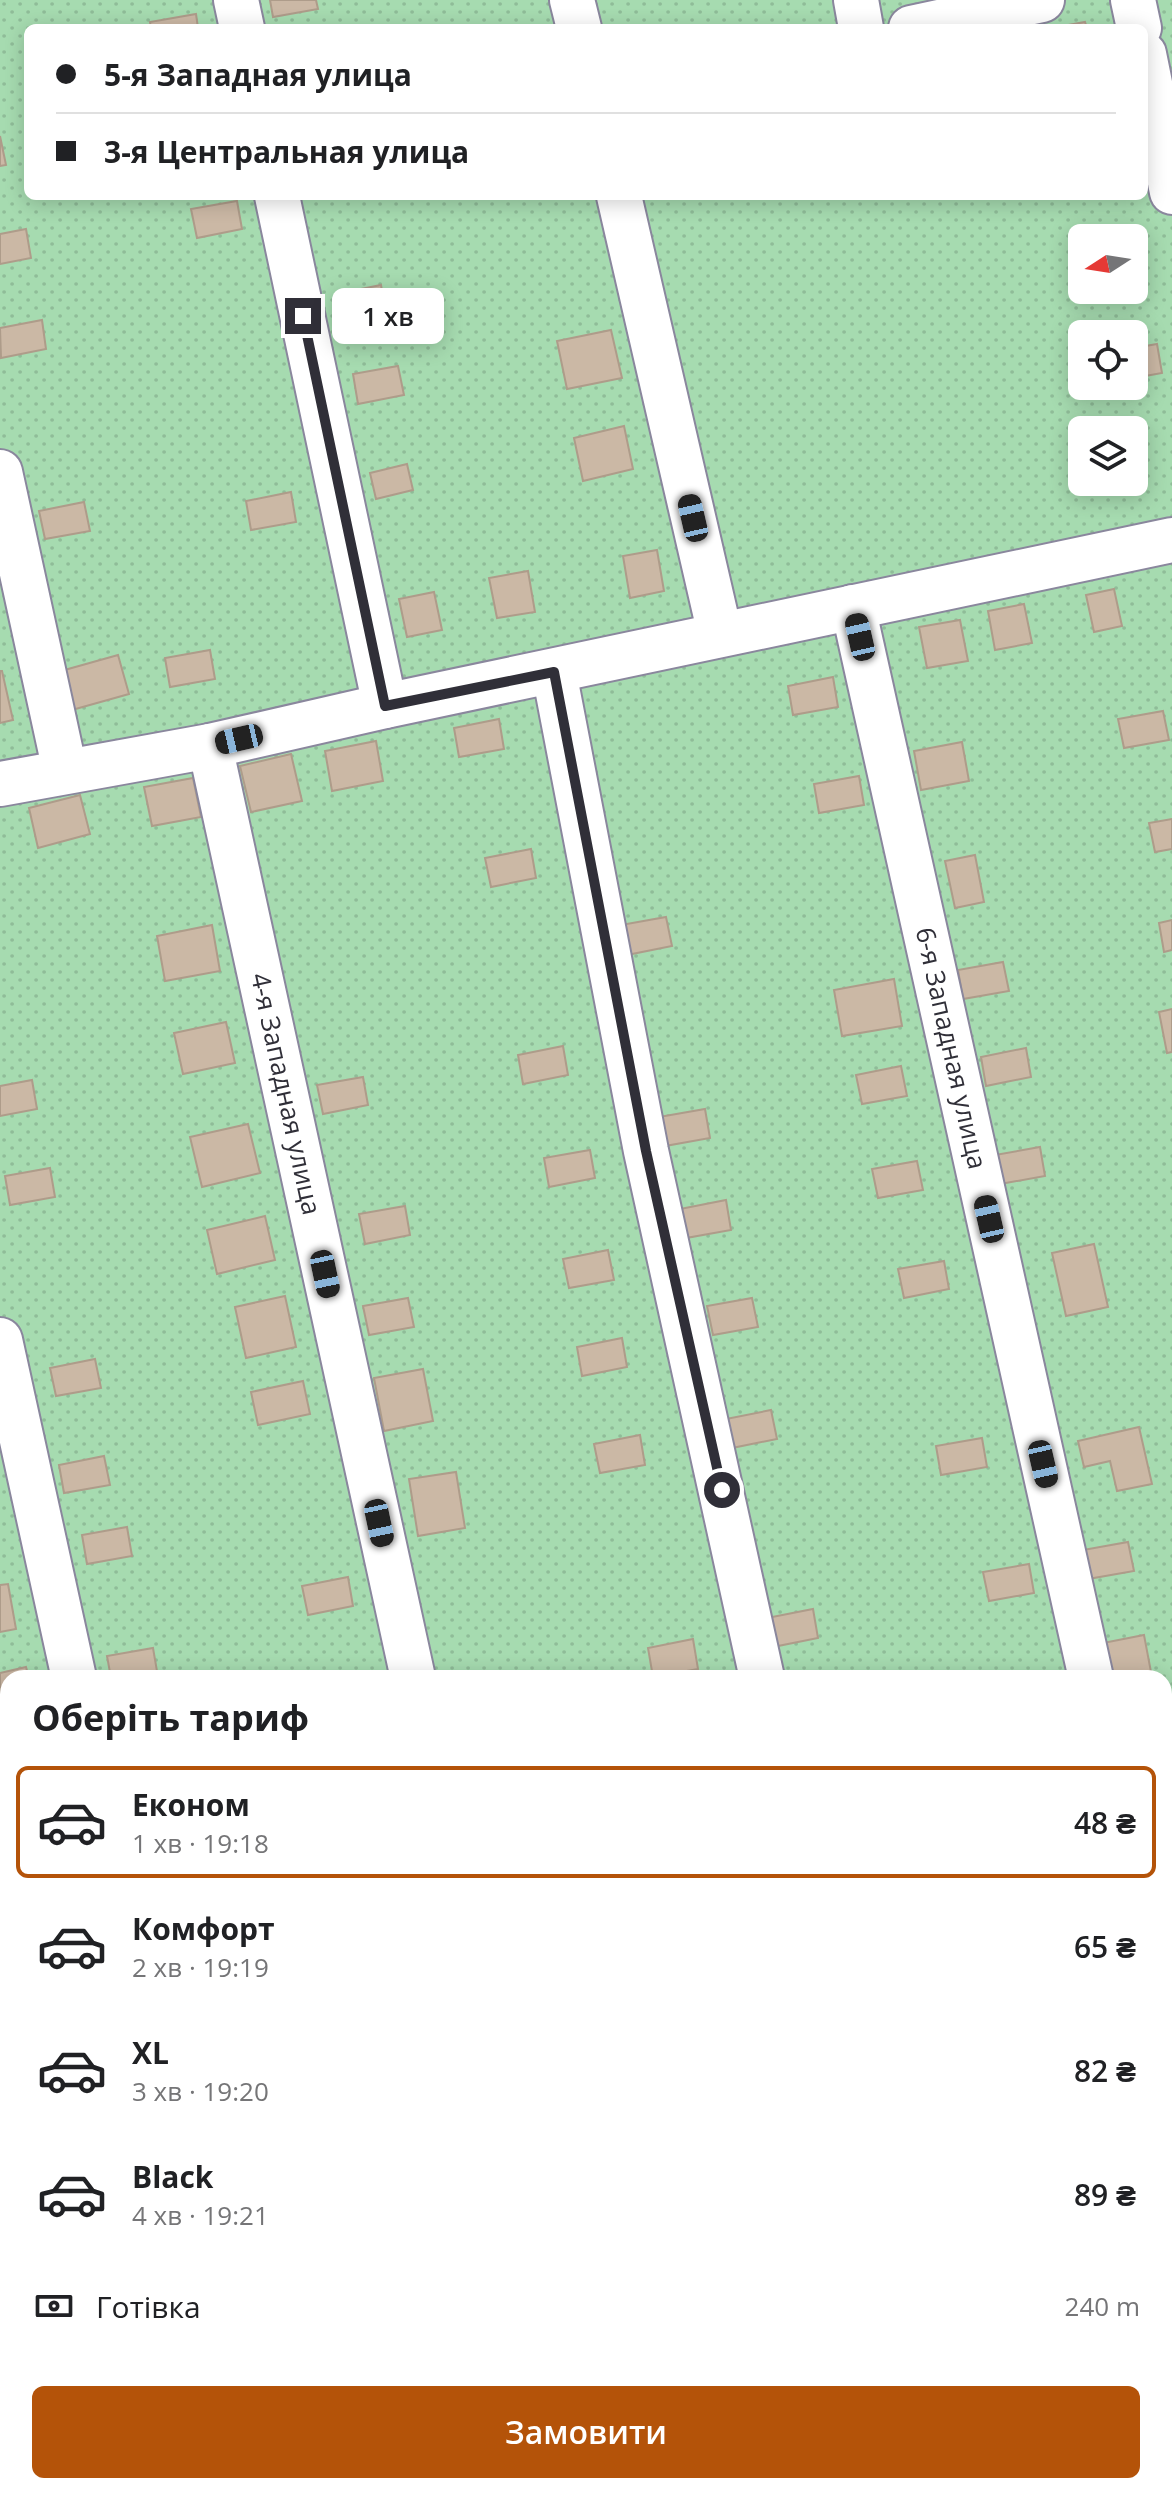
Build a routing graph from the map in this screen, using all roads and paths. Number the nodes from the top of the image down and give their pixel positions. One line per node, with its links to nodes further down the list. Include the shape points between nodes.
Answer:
1 (236, 0): 6 (street)
2 (572, 0): 7 (street)
3 (856, 0): 8 (street)
4 (1042, 0): 9 (street)
5 (1133, 0): 10 (street)
6 (241, 24)
7 (578, 24)
8 (860, 24)
9 (930, 24)
10 (1138, 24)
11 (1148, 74): 12 (street)
12 (1172, 192)
13 (278, 200): 20 (street)
14 (620, 200): 18 (street)
15 (0, 472): 22 (street)
16 (1172, 540): 17 (street)
17 (853, 607): 18 (street); 28 (street, 6-я Западная улица)
18 (720, 634): 19 (street)
19 (554, 672): 20 (street); 27 (street, via 646,1151)
20 (385, 706): 21 (street)
21 (210, 746): 22 (street); 26 (street, 4-я Западная улица)
22 (65, 771): 23 (street)
23 (0, 784)
24 (0, 1340): 25 (street)
25 (72, 1670)
26 (411, 1670)
27 (760, 1670)
28 (1089, 1670)

